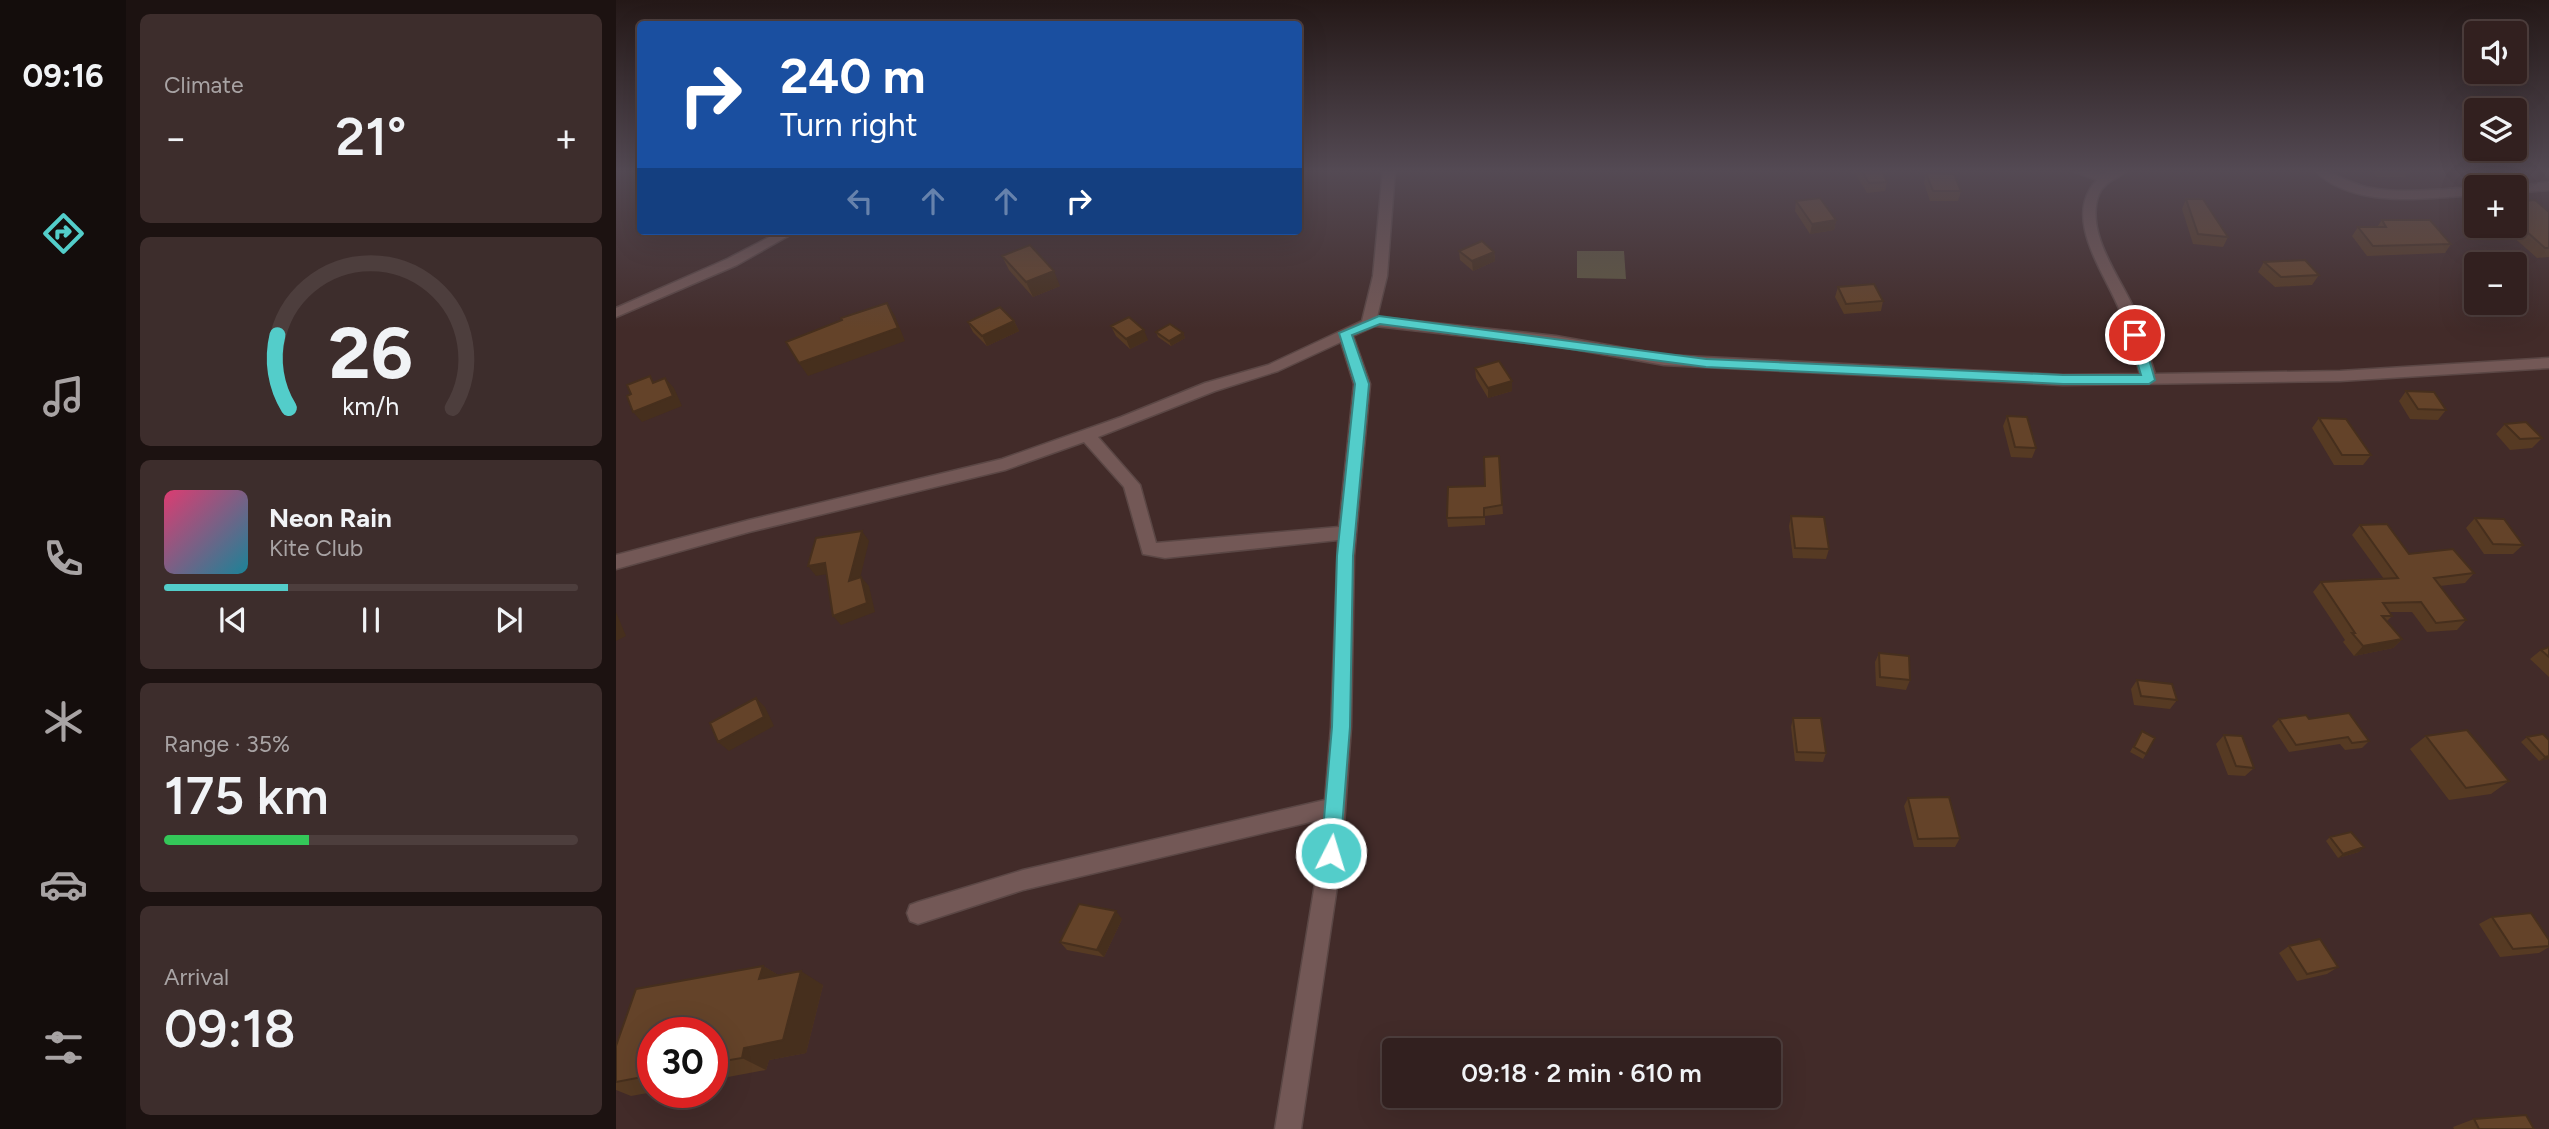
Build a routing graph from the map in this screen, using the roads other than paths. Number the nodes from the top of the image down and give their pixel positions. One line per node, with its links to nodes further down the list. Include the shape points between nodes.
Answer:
1 (1385, 223): 5 (street, via 1380,276)
2 (2092, 223): 8 (street, via 2098,254 2128,313)
3 (783, 235): 4 (street)
4 (616, 313)
5 (1369, 322): 6 (street); 8 (street, via 1556,341 1664,360 2063,380)
6 (1345, 333): 9 (street, via 1273,368 1210,387); 10 (street, via 1362,384)
7 (2549, 363): 8 (street, via 2340,376)
8 (2149, 380)
9 (1088, 436): 10 (street, via 1132,485 1149,549); 11 (street, via 1004,464)
10 (1348, 533): 12 (street)
11 (616, 562)
12 (1335, 807): 13 (street, via 1023,880); 14 (street)
13 (919, 913)
14 (1288, 1129)

